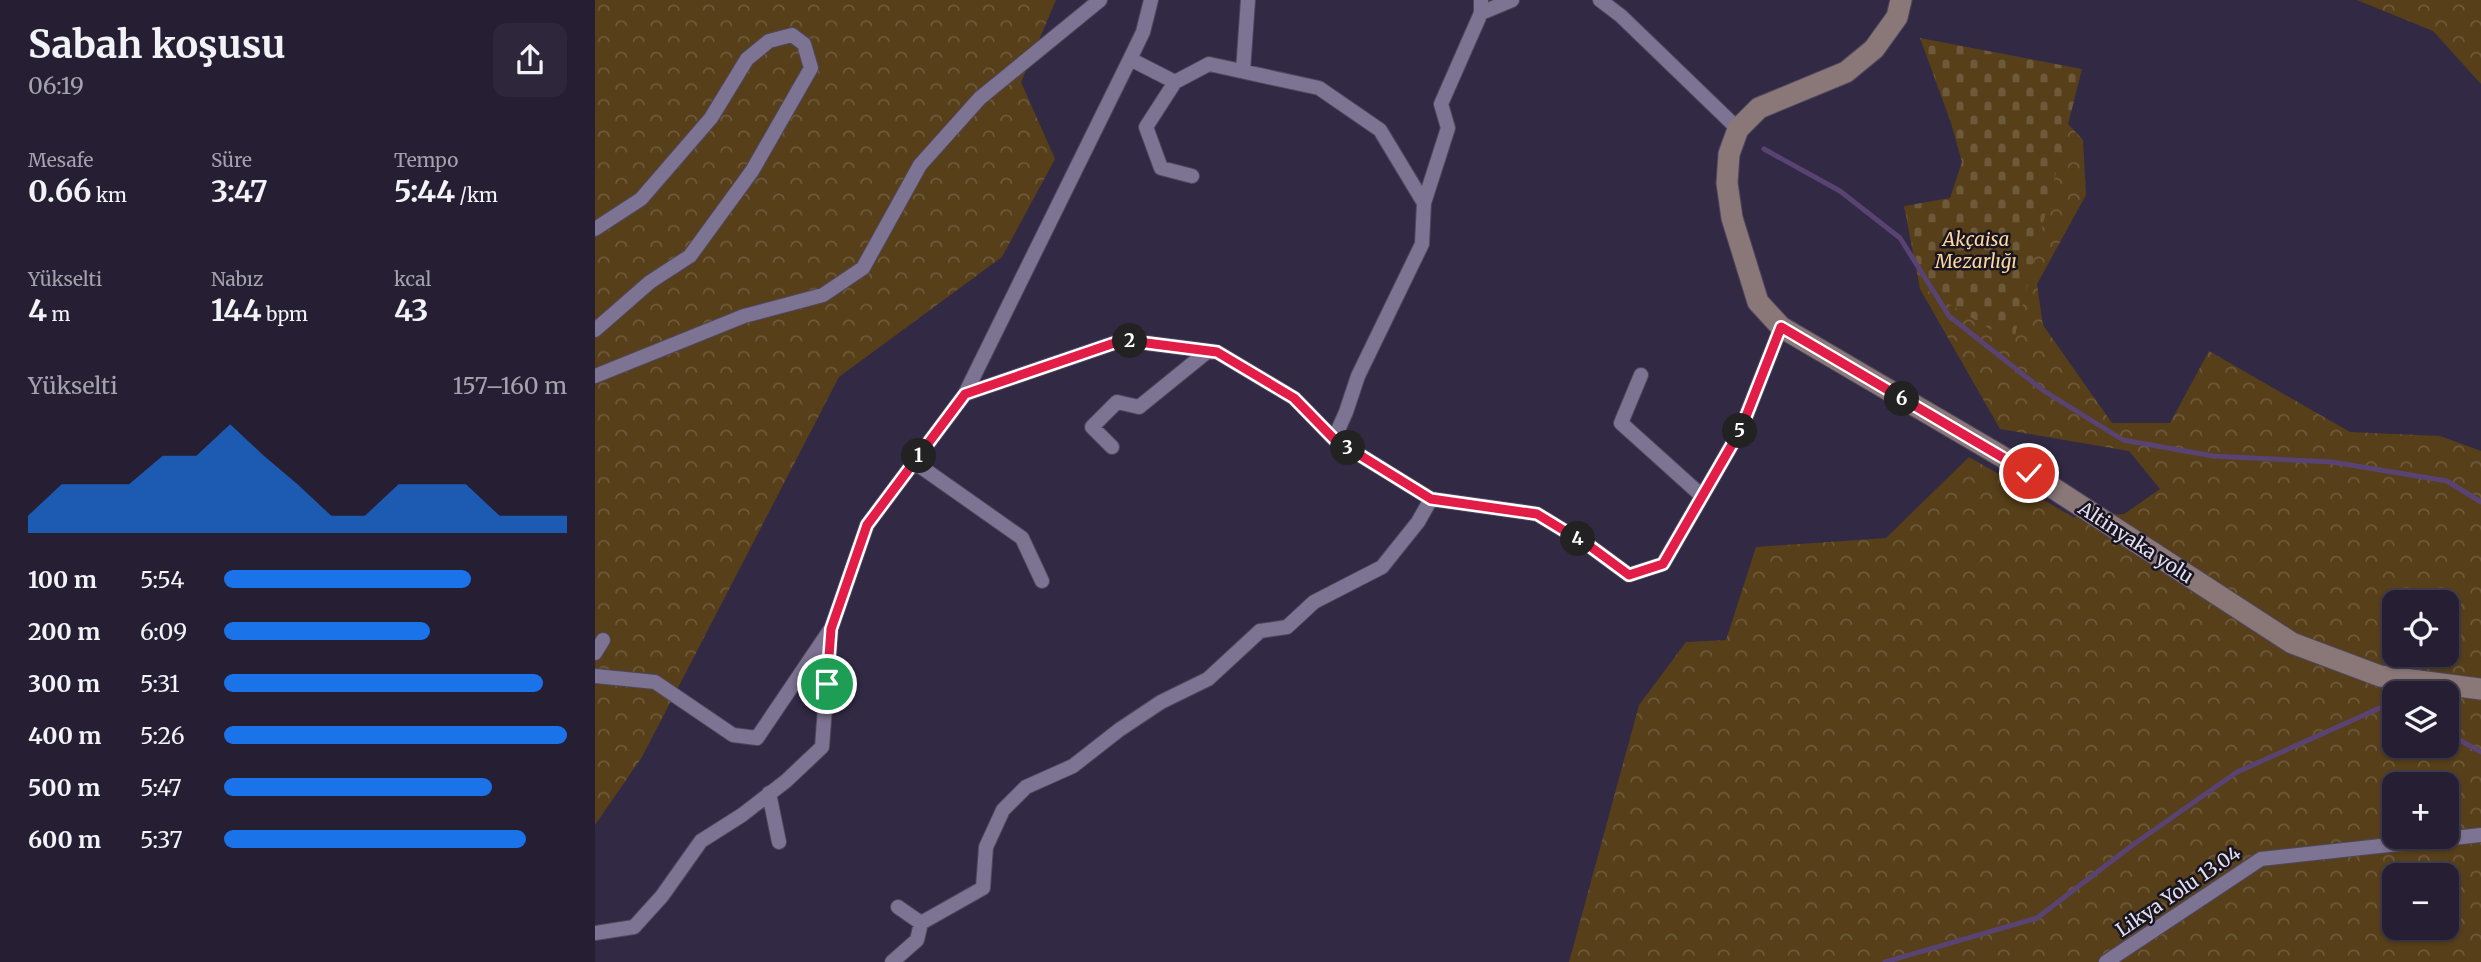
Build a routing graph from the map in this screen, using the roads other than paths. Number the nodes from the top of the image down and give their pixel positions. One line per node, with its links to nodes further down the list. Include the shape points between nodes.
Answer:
1 (1100, 0): 19 (street, via 980,97 920,165 863,268 823,295 744,316)
2 (1151, 0): 8 (street)
3 (1248, 0): 9 (street)
4 (1511, 0): 7 (street)
5 (1600, 0): 11 (street)
6 (1901, 0): 11 (main road, via 1897,17 1874,49 1846,72 1759,108)
7 (1481, 6): 13 (street, via 1441,104 1448,128)
8 (1130, 59): 10 (street); 20 (street)
9 (1243, 71): 10 (street, via 1209,64); 13 (street, via 1319,88 1380,130)
10 (1175, 82): 12 (street, via 1146,127 1161,168)
11 (1738, 129): 15 (main road, Altinyaka yolu, via 1729,154 1731,218 1758,302)
12 (1192, 176)
13 (1424, 203): 21 (street, via 1422,244 1358,376)
14 (597, 228): 16 (street, via 641,199 711,118 747,59 769,41 792,35 804,44 811,68 752,171 690,256 650,282)
15 (1781, 327): 24 (street, via 1741,429); 29 (main road, Altinyaka yolu, via 2029,473 2292,643 2380,676)
16 (595, 330)
17 (1208, 351): 20 (street, via 1123,340); 21 (street, via 1294,398); 22 (street, via 1139,407 1117,402 1092,427)
18 (1641, 375): 24 (street, via 1621,423)
19 (595, 376)
20 (965, 394): 23 (street)
21 (1334, 439): 25 (street)
22 (1112, 447)
23 (914, 462): 26 (street, via 1022,538); 27 (street, via 867,525)
24 (1702, 496): 25 (street, via 1663,564 1629,575 1537,514)
25 (1431, 499): 34 (street, via 1382,567 1314,602 1287,627 1259,631 1209,679 1161,702 1073,766 1026,787 1003,810 986,847 983,888)
26 (1042, 581)
27 (831, 629): 28 (street, via 757,738 733,735 655,682); 30 (street, via 822,747)
28 (595, 676)
29 (2481, 689)
30 (769, 793): 32 (street); 35 (street, via 701,841 634,927)
31 (2481, 835): 37 (street, Likya Yolu 13.04, via 2261,859)
32 (779, 842)
33 (898, 906): 34 (street)
34 (921, 923): 36 (street, via 917,940)
35 (595, 933)
36 (893, 962)
37 (2106, 962)

